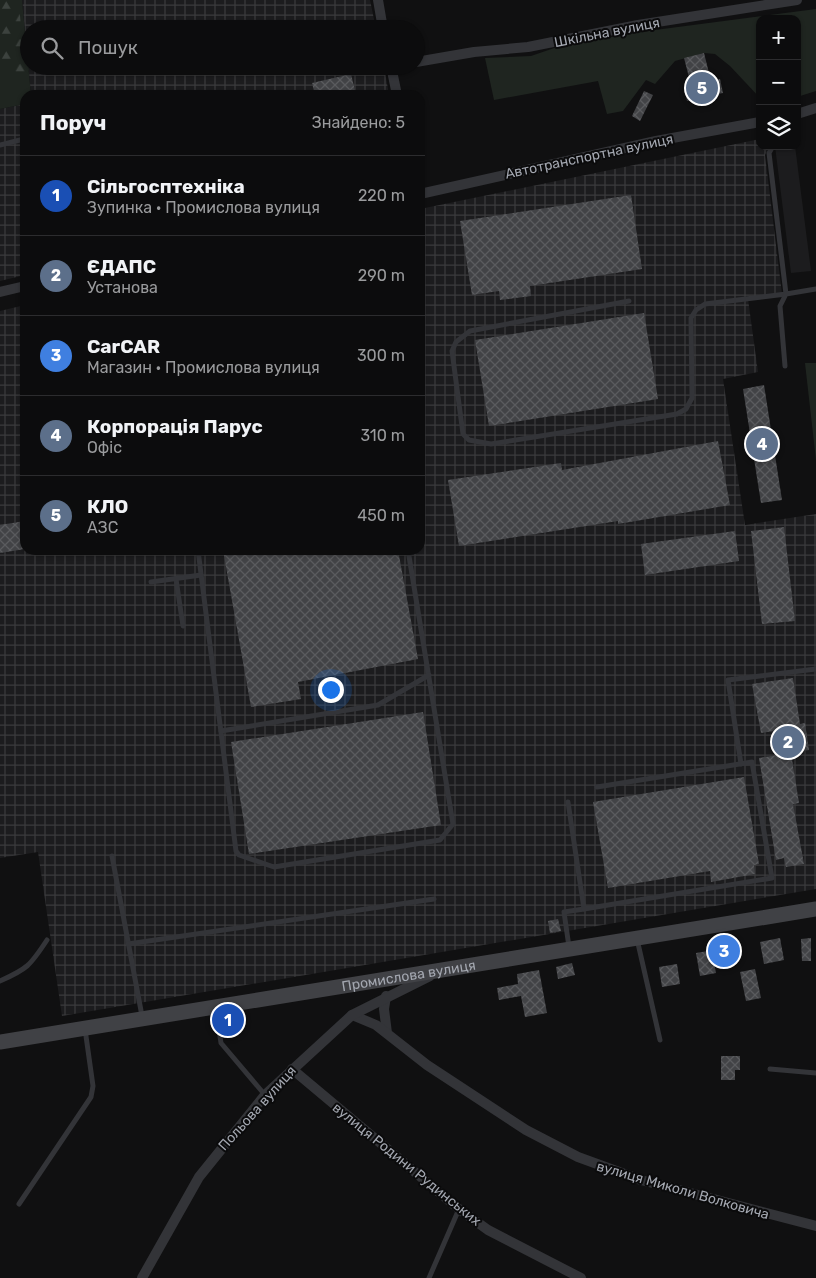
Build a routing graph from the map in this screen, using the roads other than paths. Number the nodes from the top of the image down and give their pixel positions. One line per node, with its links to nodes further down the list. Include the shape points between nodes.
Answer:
1 (378, 0): 3 (street)
2 (797, 0): 4 (street, Шкільна вулиця, via 638,25 528,47)
3 (381, 20)
4 (425, 60)
5 (393, 75): 6 (street)
6 (396, 90)
7 (816, 108): 8 (street)
8 (801, 113)
9 (756, 123): 13 (street, Автотранспортна вулиця, via 656,141)
10 (20, 140): 11 (lane)
11 (0, 145)
12 (771, 150): 17 (lane)
13 (425, 193)
14 (20, 287): 16 (street)
15 (816, 289): 17 (lane)
16 (0, 292)
17 (786, 294): 18 (lane, via 705,304 696,310 691,318 692,398 686,409 677,414 491,444 469,440 463,434 452,351 463,335 470,331); 19 (lane, via 780,306)
18 (629, 301)
19 (785, 366)
20 (199, 555): 22 (lane)
21 (409, 555): 27 (lane)
22 (202, 575): 23 (lane); 28 (lane)
23 (176, 579): 24 (lane); 25 (lane)
24 (151, 582)
25 (183, 626)
26 (816, 669): 29 (lane, via 728,680)
27 (429, 674): 28 (lane, via 378,705); 28 (lane, via 454,822 440,840 274,867 239,855)
28 (221, 731)
29 (741, 764): 30 (lane); 34 (lane, via 752,762 772,878)
30 (597, 787)
31 (568, 802): 34 (lane)
32 (112, 856): 38 (lane)
33 (434, 899): 38 (lane)
34 (584, 909): 39 (lane, via 564,912)
35 (816, 909): 36 (street, Промислова вулиця)
36 (637, 938): 39 (street, Промислова вулиця); 48 (lane)
37 (47, 940): 41 (lane, via 21,972)
38 (128, 944): 45 (lane)
39 (569, 949): 40 (street, Промислова вулиця)
40 (444, 969): 42 (street, Польова вулиця); 43 (street, Промислова вулиця)
41 (0, 981)
42 (386, 996): 44 (street, Польова вулиця); 47 (street)
43 (215, 1007): 45 (street, Промислова вулиця); 53 (lane, via 221,1043)
44 (352, 1015): 47 (street, вулиця Миколи Волковича, via 366,1019); 51 (street, Польова вулиця)
45 (142, 1019): 46 (street, Промислова вулиця)
46 (85, 1028): 49 (street, Промислова вулиця); 54 (lane, via 93,1086 91,1097)
47 (387, 1033): 56 (street, вулиця Миколи Волковича, via 474,1097 578,1158 641,1180)
48 (660, 1040)
49 (0, 1042)
50 (770, 1068): 52 (lane)
51 (292, 1069): 53 (street, Польова вулиця); 55 (street, вулиця Родини Рудинських)
52 (816, 1073)
53 (266, 1095): 57 (street, Польова вулиця, via 199,1177)
54 (19, 1204)
55 (459, 1209): 58 (lane); 59 (street, вулиця Родини Рудинських, via 488,1230)
56 (816, 1226)
57 (142, 1278)
58 (429, 1278)
59 (581, 1278)

